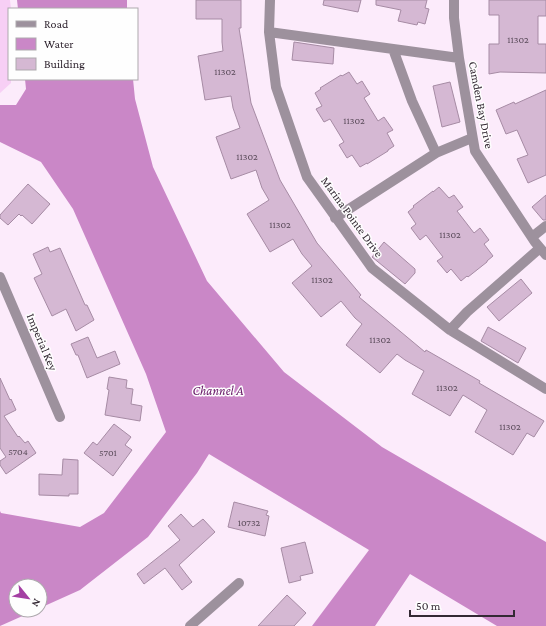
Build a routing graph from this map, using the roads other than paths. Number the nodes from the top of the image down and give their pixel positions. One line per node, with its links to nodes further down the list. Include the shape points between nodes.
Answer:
1 (270, 0): 3 (street, Marina Pointe Drive)
2 (454, 0): 5 (street)
3 (269, 32): 4 (street, Camden Bay Drive); 8 (street, Marina Pointe Drive, via 276,87 307,177)
4 (393, 49): 5 (street, Camden Bay Drive); 7 (street, via 412,101)
5 (458, 58): 6 (street, Camden Bay Drive)
6 (472, 138): 7 (street); 10 (street, Camden Bay Drive, via 475,151)
7 (436, 153): 8 (street)
8 (336, 218): 13 (street, Marina Pointe Drive, via 372,268)
9 (546, 226): 10 (street)
10 (532, 237): 11 (street, Camden Bay Drive)
11 (543, 251): 13 (street, via 467,312)
12 (0, 277): 15 (street, Imperial Key)
13 (450, 330): 14 (street, Marina Pointe Drive)
14 (546, 389)
15 (60, 417)
16 (239, 583): 17 (street)
17 (190, 626)

